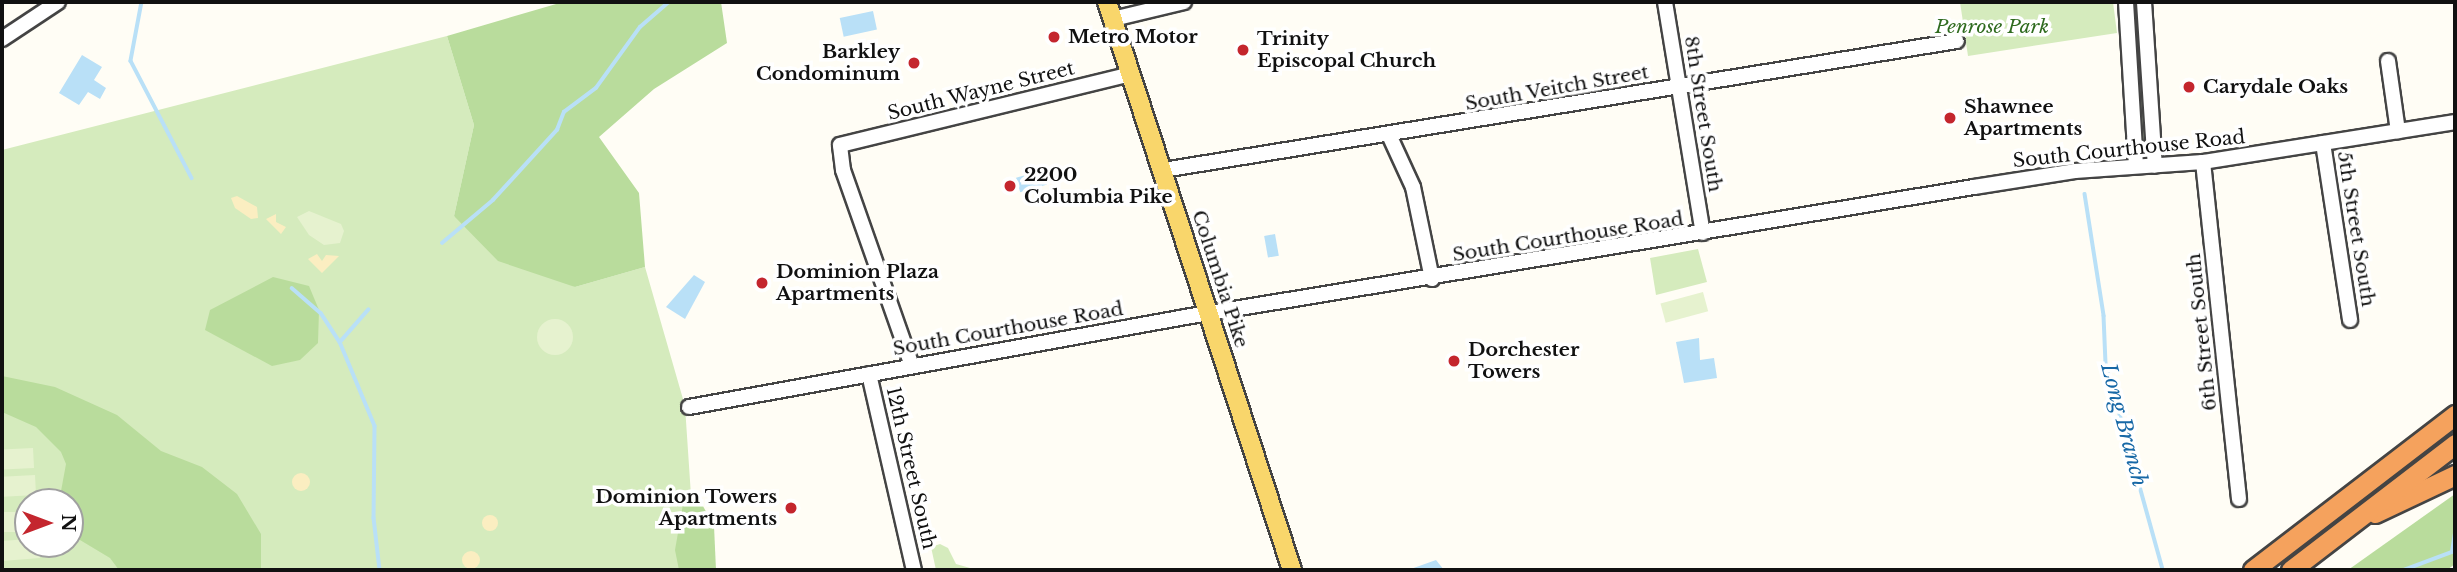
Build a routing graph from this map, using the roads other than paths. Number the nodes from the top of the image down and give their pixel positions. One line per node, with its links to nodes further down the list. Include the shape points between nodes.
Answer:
1 (58, 2): 7 (street)
2 (1184, 2): 6 (street)
3 (1665, 2): 11 (street, 8th Street South)
4 (2126, 2): 18 (street)
5 (2144, 2): 19 (street)
6 (1110, 10): 10 (main road, Columbia Pike)
7 (2, 39)
8 (1957, 41): 11 (street, South Veitch Street)
9 (2388, 61): 13 (street)
10 (1131, 74): 16 (street, South Wayne Street); 20 (main road, Columbia Pike)
11 (1680, 87): 14 (street, South Veitch Street); 21 (street, 8th Street South)
12 (2455, 122): 13 (street, South Courthouse Road)
13 (2398, 131): 15 (street, South Courthouse Road)
14 (1390, 137): 20 (street, South Veitch Street); 22 (street, via 1413,187)
15 (2323, 143): 17 (street, South Courthouse Road); 24 (street, 5th Street South)
16 (840, 145): 25 (street, 12th Street South, via 847,183)
17 (2203, 162): 19 (street, South Courthouse Road); 31 (street, 6th Street South)
18 (2136, 166): 19 (street, South Courthouse Road); 21 (street, South Courthouse Road, via 1973,187)
19 (2155, 166)
20 (1163, 170): 23 (main road, Columbia Pike)
21 (1703, 233): 22 (street, South Courthouse Road)
22 (1432, 279): 23 (street, South Courthouse Road)
23 (1209, 314): 25 (street, South Courthouse Road); 34 (main road, Columbia Pike)
24 (2350, 320)
25 (912, 366): 26 (street, South Courthouse Road)
26 (869, 374): 27 (street, South Courthouse Road); 33 (street, 12th Street South)
27 (689, 407)
28 (2455, 415): 35 (highway)
29 (2455, 444): 32 (highway)
30 (2455, 475): 32 (highway)
31 (2239, 499)
32 (2342, 529): 36 (highway)
33 (914, 570)
34 (1292, 570)
35 (2253, 570)
36 (2291, 570)

